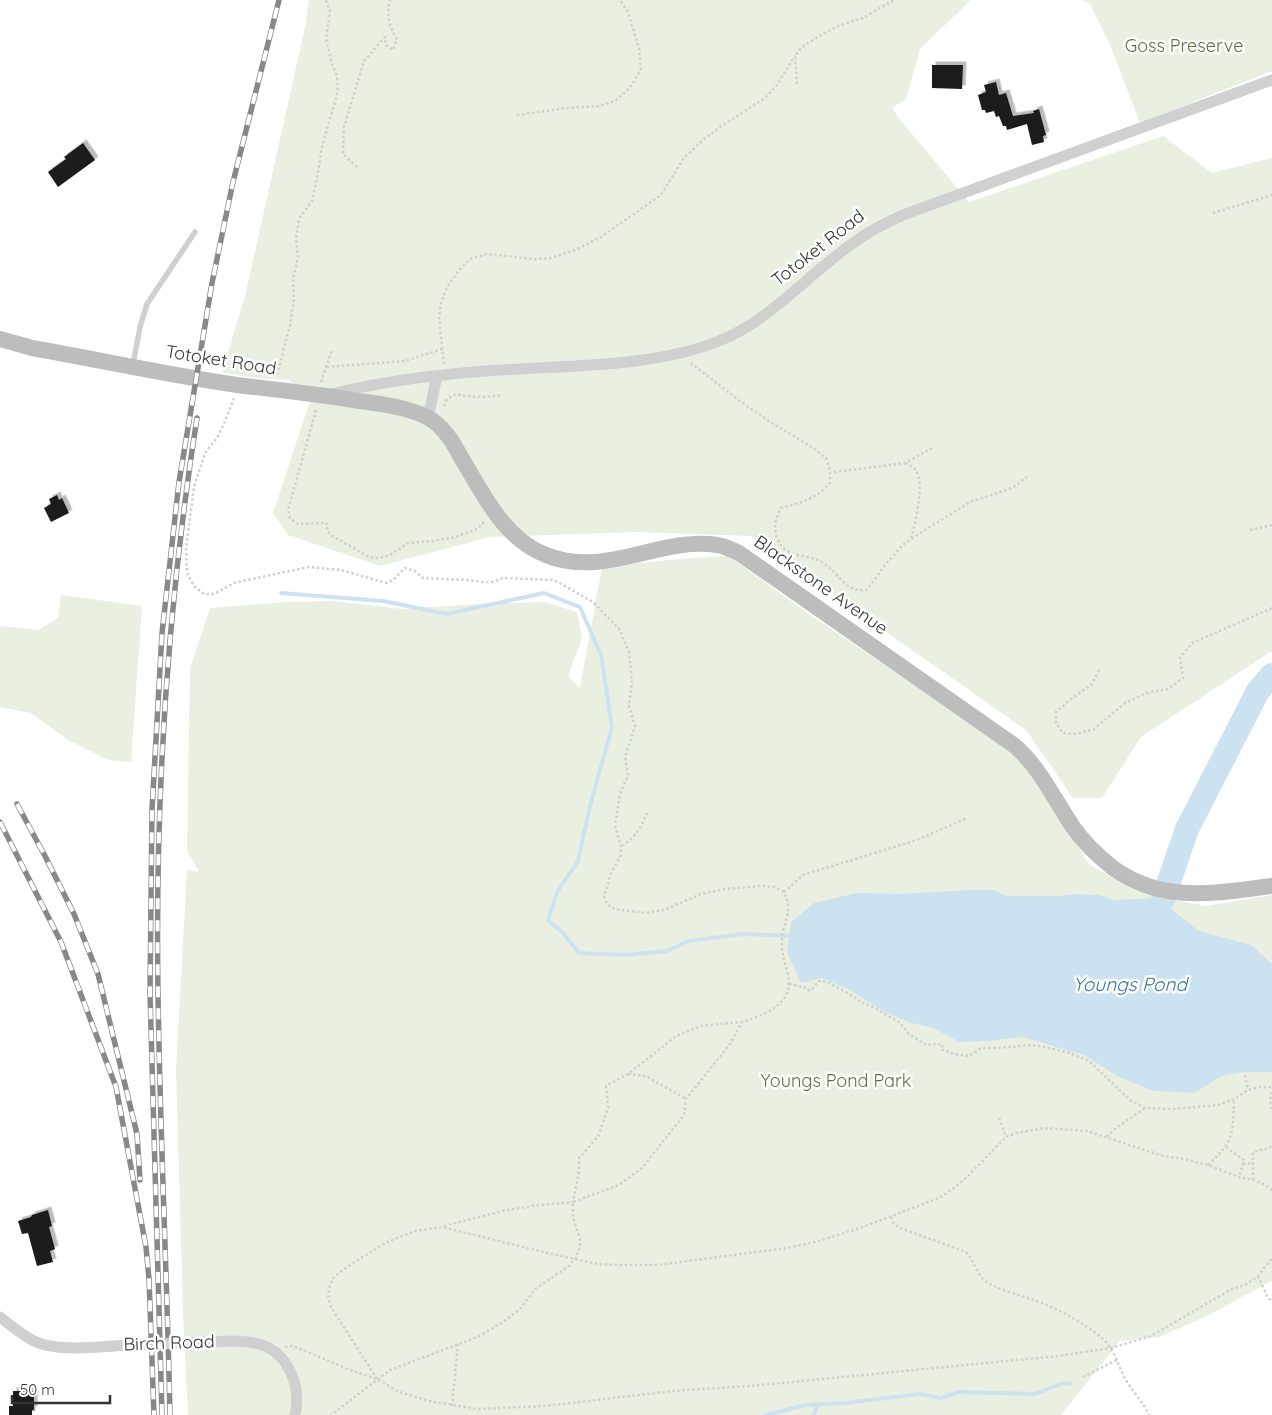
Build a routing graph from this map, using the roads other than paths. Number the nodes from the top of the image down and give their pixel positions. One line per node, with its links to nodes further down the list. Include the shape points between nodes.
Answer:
1 (1272, 80): 5 (street, Totoket Road, via 902,215 855,241 789,297 740,332 695,350 627,361)
2 (195, 232): 4 (lane, via 147,304)
3 (0, 339): 4 (main road, Totoket Road)
4 (132, 366): 6 (main road, Totoket Road)
5 (440, 372): 6 (street, Totoket Road); 7 (street)
6 (322, 395): 7 (main road, via 397,407)
7 (433, 422): 8 (main road, Blackstone Avenue, via 457,449 484,497 504,524 526,544 546,556 571,562 600,561 706,544 739,553 1010,743 1032,763 1074,829 1091,849 1134,881 1164,891 1205,893)
8 (1272, 886)
9 (0, 1317): 10 (street, Birch Road, bridge, via 36,1342 58,1348 257,1343 283,1358 294,1380)
10 (295, 1415)

